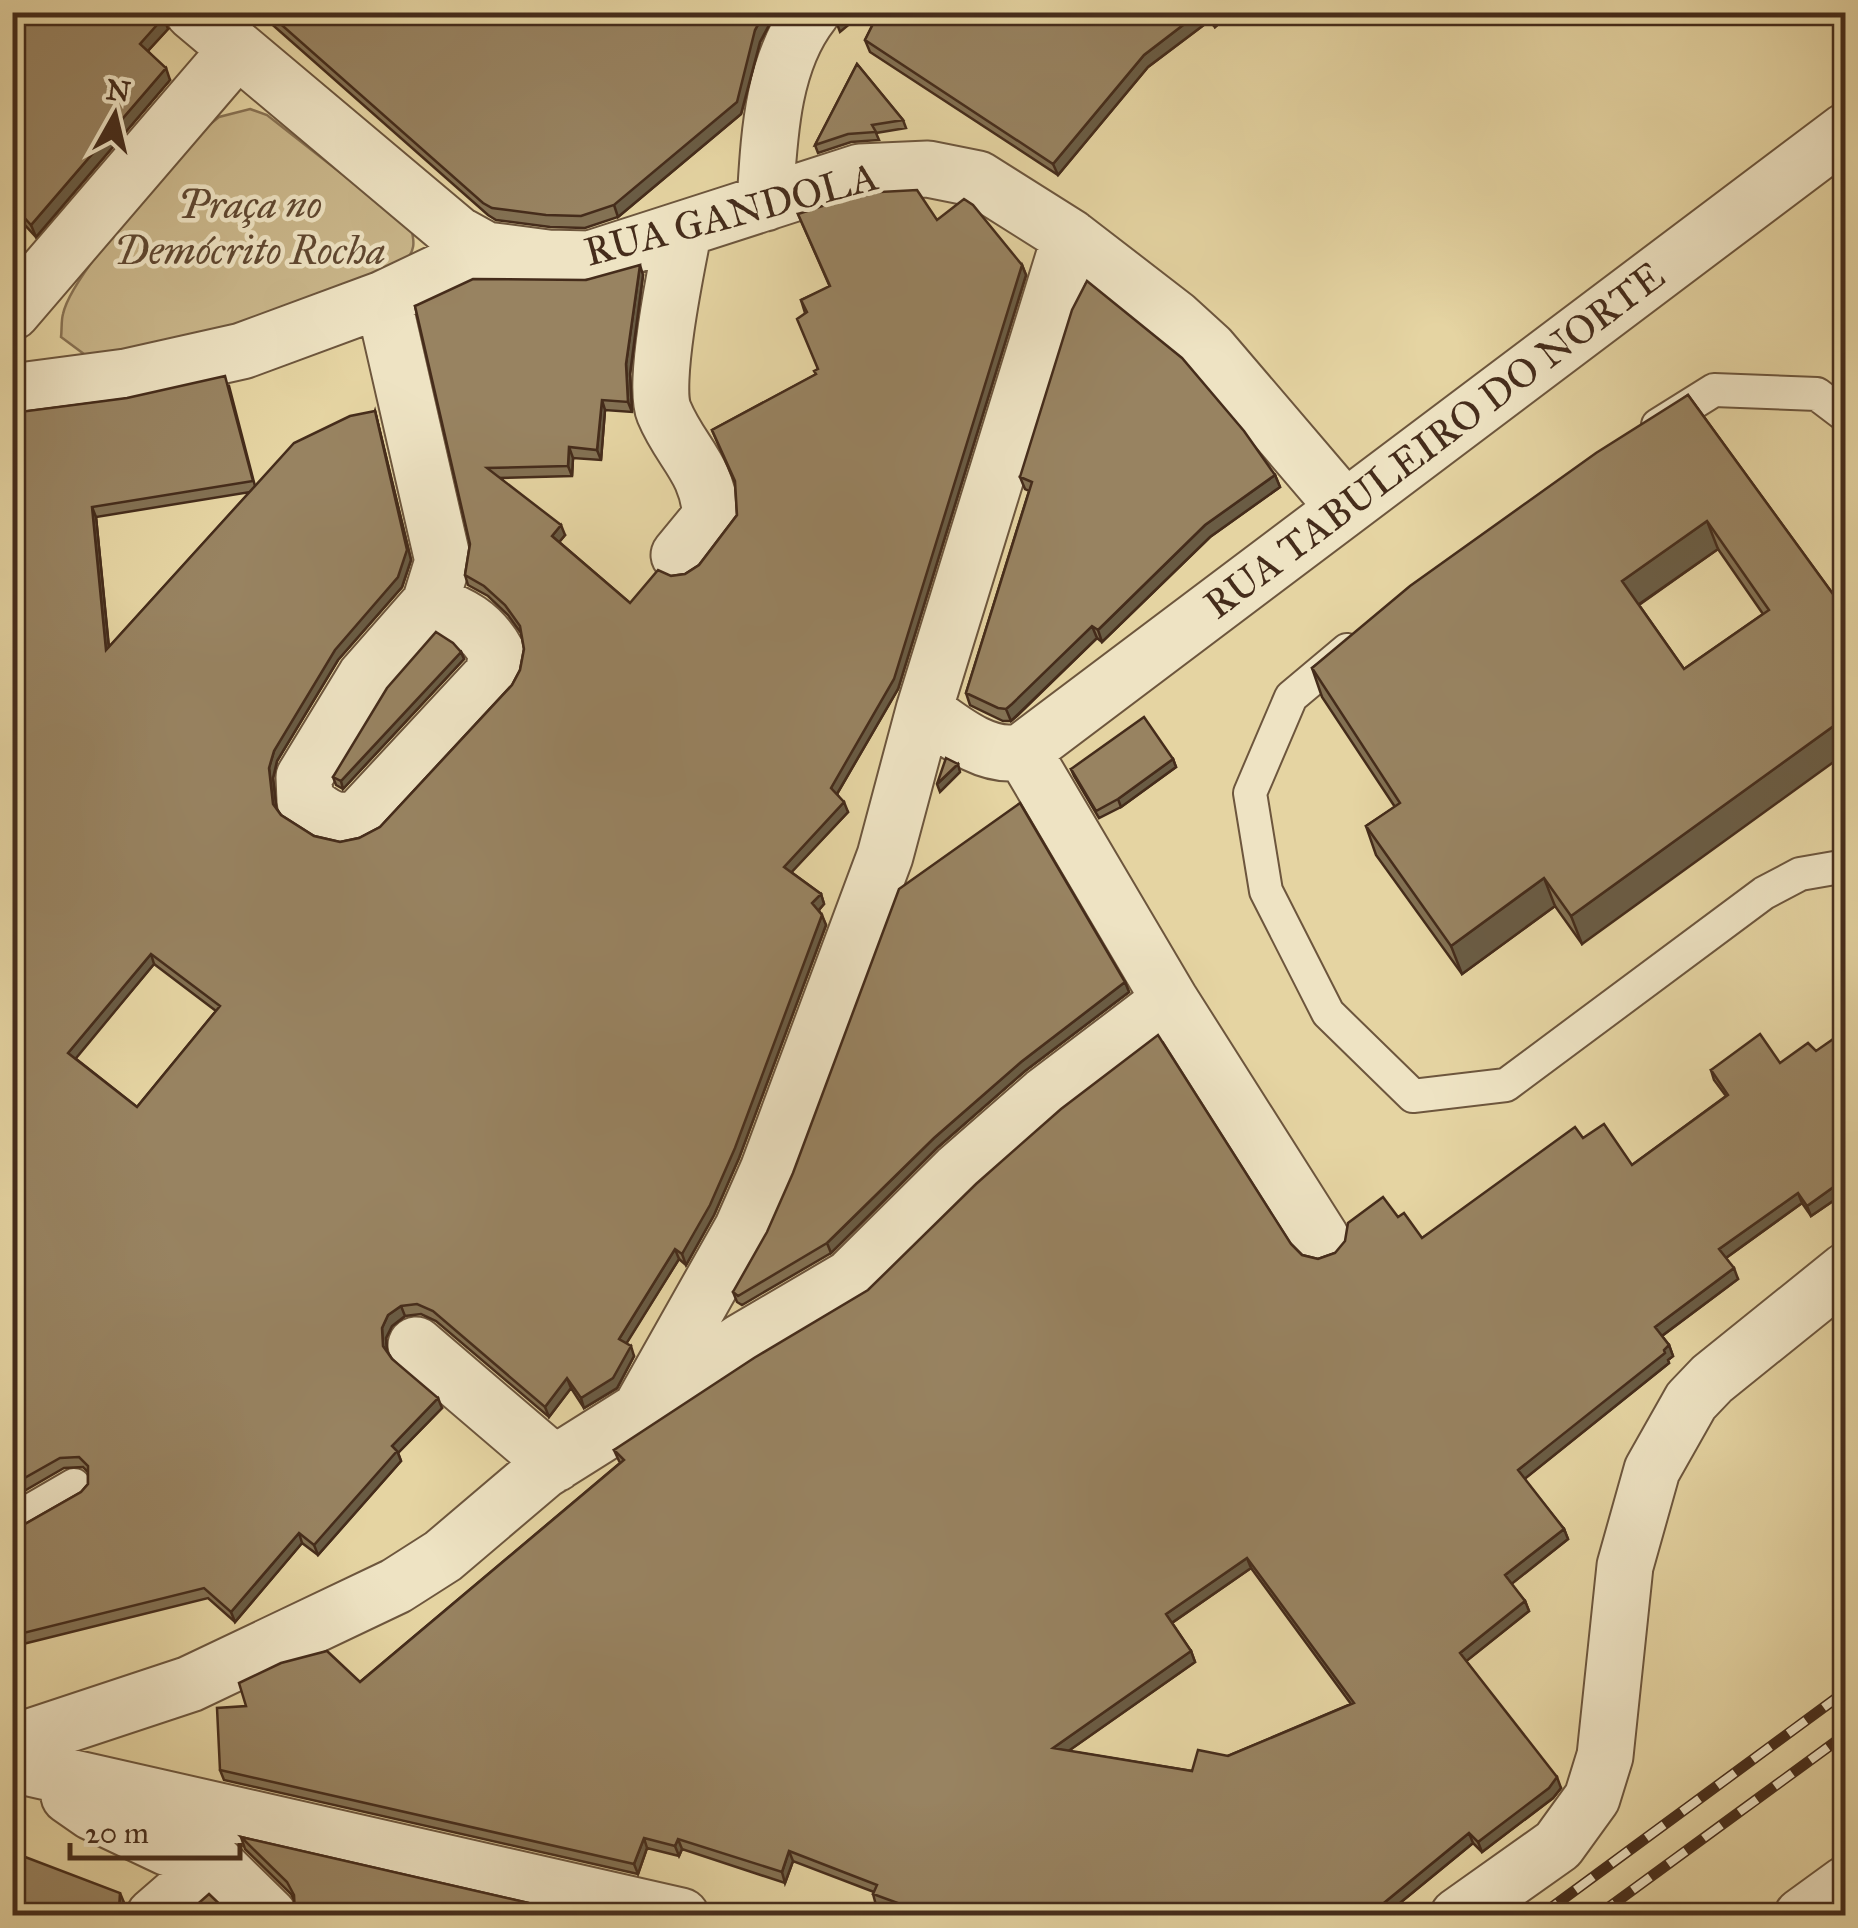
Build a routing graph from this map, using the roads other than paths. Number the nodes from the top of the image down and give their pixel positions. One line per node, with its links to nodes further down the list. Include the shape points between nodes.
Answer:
1 (193, 12): 3 (street)
2 (812, 12): 5 (street, via 776,96)
3 (237, 50): 8 (street, via 457,234); 10 (street)
4 (1846, 131): 14 (street, RUA TABULEIRO DO NORTE)
5 (765, 203): 6 (street, RUA GANDOLA); 7 (street, RUA GANDOLA, via 860,172 928,169 978,179)
6 (684, 230): 8 (street, RUA GANDOLA, via 590,259); 15 (street, via 666,324 662,410 709,489 711,516)
7 (1070, 237): 14 (street, RUA GANDOLA, via 1209,348); 18 (street)
8 (486, 250): 9 (street)
9 (383, 298): 11 (street, via 242,350 126,377); 16 (street, via 444,561)
10 (12, 312)
11 (12, 392)
12 (1846, 416): 13 (lane, via 1818,394 1714,390)
13 (1634, 440)
14 (1344, 507): 19 (street, RUA TABULEIRO DO NORTE)
15 (679, 555)
16 (430, 603): 16 (street, via 364,677 304,777 306,801 333,820 361,816 493,674 497,653 487,636 466,616)
17 (1367, 633): 20 (lane, via 1291,697 1250,793 1266,891 1328,1013 1413,1096 1506,1085 1764,893 1800,874)
18 (924, 710): 19 (street, via 992,750); 25 (street, via 885,856 768,1170 742,1230)
19 (1023, 751): 21 (street)
20 (1846, 866)
21 (1170, 1000): 22 (street); 25 (street, via 1045,1094 850,1278)
22 (1321, 1238)
23 (1846, 1271): 35 (street, via 1691,1401 1652,1470 1625,1566 1605,1756 1592,1798 1558,1845)
24 (416, 1345): 26 (street)
25 (640, 1410): 26 (street)
26 (555, 1464): 29 (street, via 396,1586)
27 (74, 1485): 28 (lane)
28 (12, 1521)
29 (19, 1758): 30 (street, via 92,1812); 34 (street)
30 (215, 1863): 32 (street); 33 (street)
31 (1846, 1884): 36 (street)
32 (154, 1916)
33 (270, 1916)
34 (681, 1916)
35 (1458, 1916)
36 (1802, 1916)

